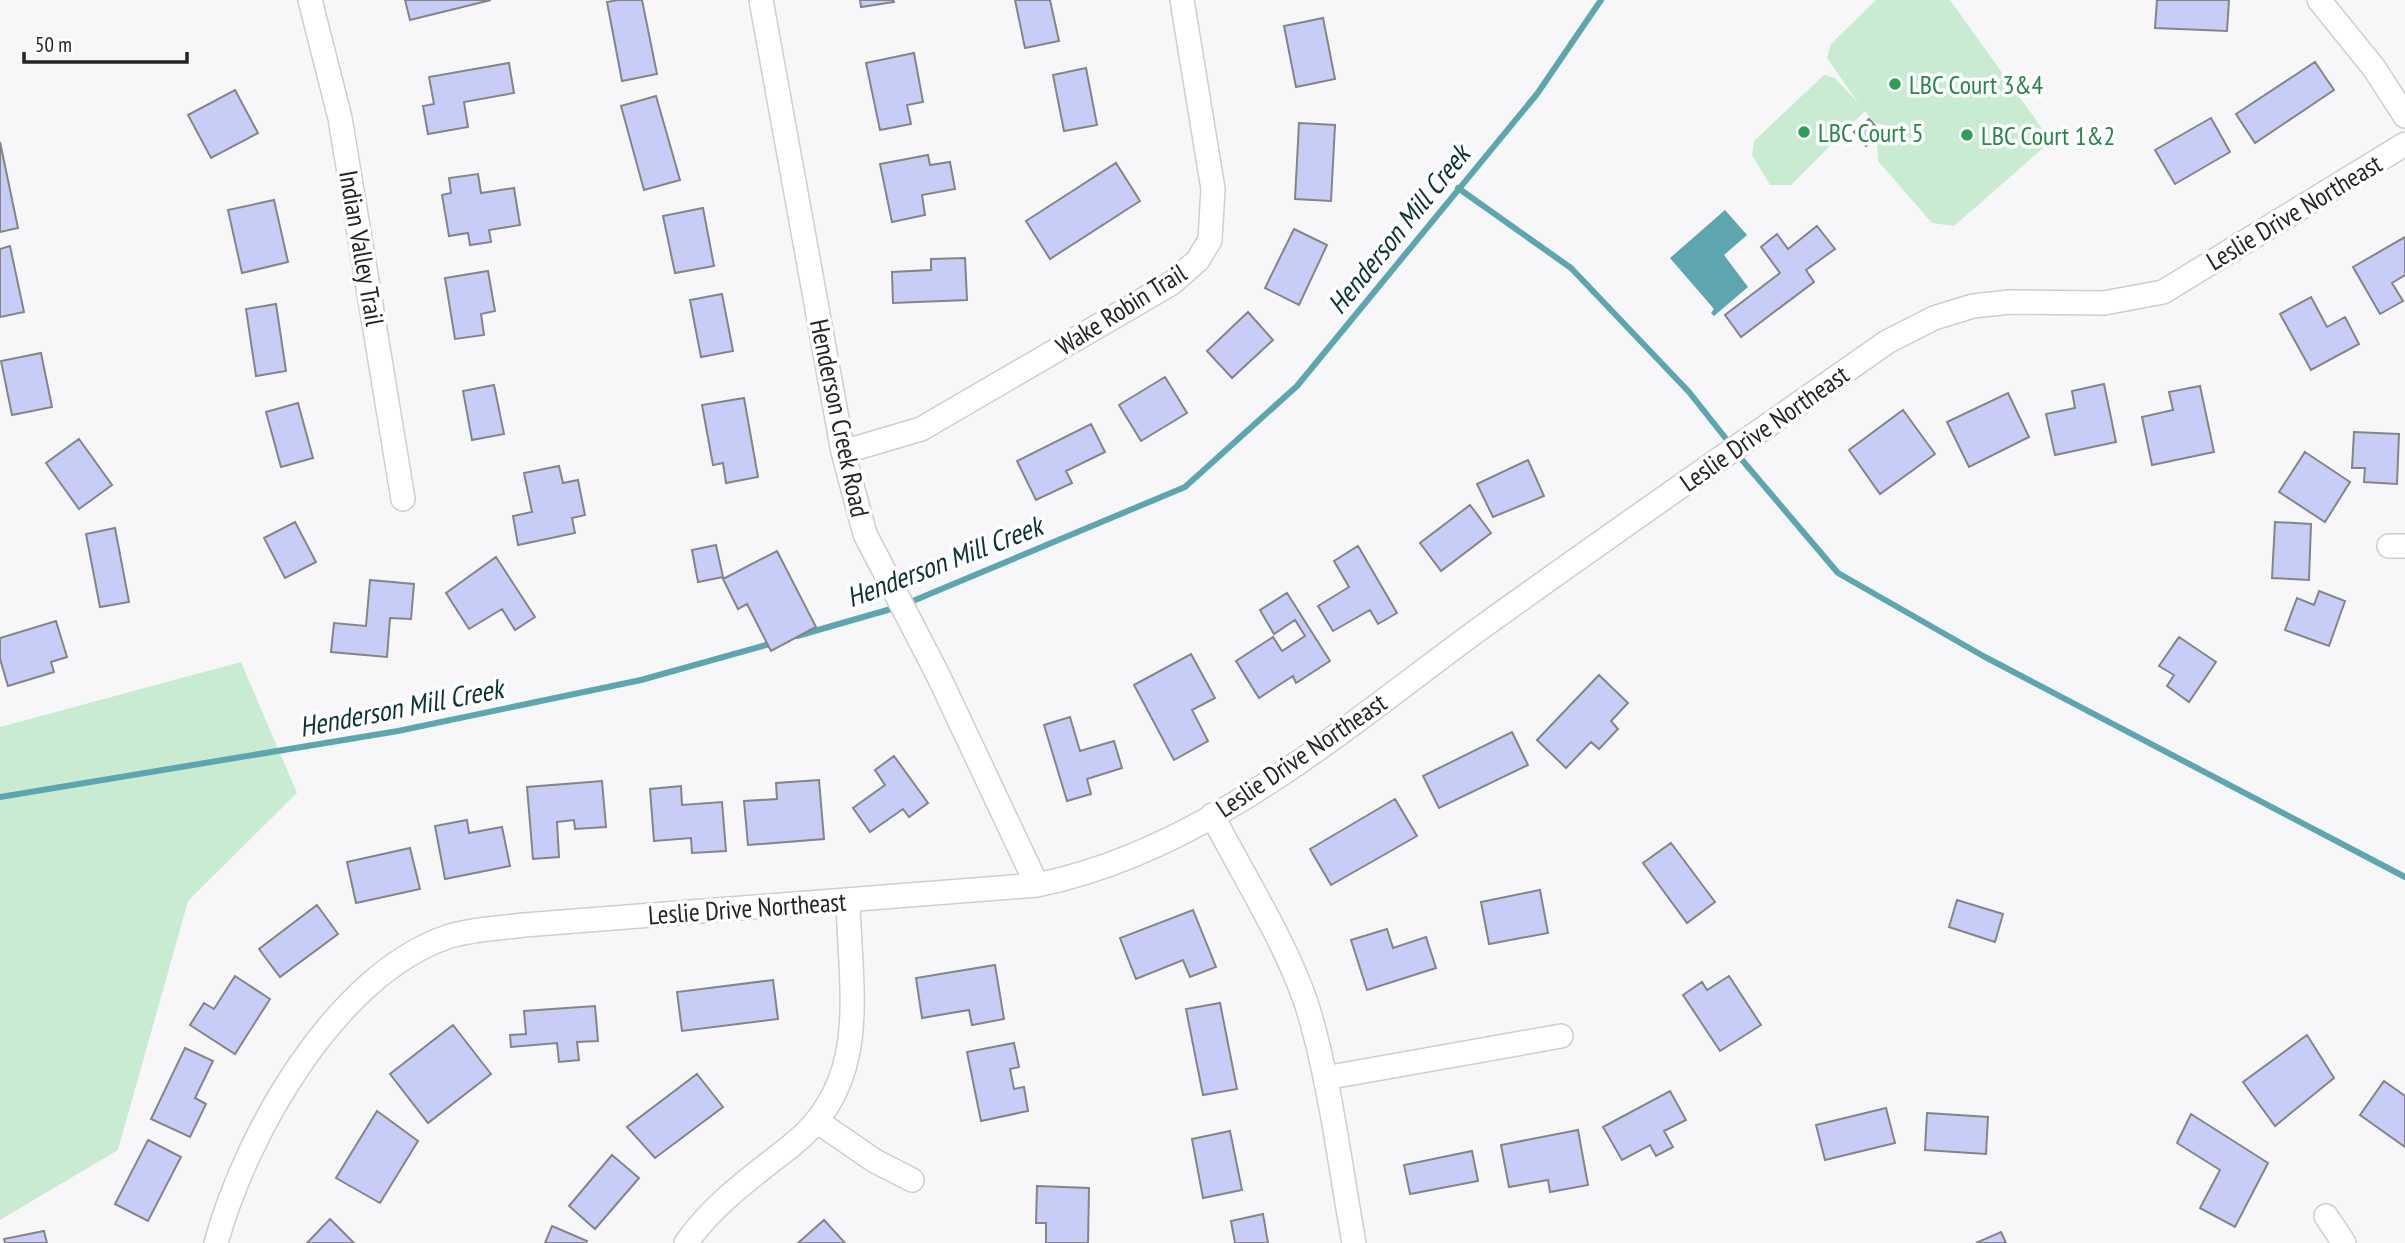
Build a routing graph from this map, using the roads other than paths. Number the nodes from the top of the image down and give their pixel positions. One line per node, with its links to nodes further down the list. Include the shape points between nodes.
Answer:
1 (310, 0): 8 (street, Indian Valley Trail, via 340,118)
2 (761, 0): 7 (street, Henderson Creek Road)
3 (1182, 0): 7 (street, Wake Robin Trail, via 1213,189 1210,240 1198,260 1172,282 921,429)
4 (2319, 0): 5 (street, via 2374,68)
5 (2405, 116)
6 (2405, 144): 9 (street, Leslie Drive Northeast, via 2163,292 2104,303 1973,306 1934,318 1887,342 1484,625 1328,743)
7 (843, 452): 10 (street, Henderson Creek Road, via 865,534 939,675)
8 (404, 499)
9 (1212, 815): 10 (street, Leslie Drive Northeast, via 1126,858 1078,877); 13 (street, via 1294,974)
10 (1037, 885): 11 (street, Leslie Drive Northeast)
11 (848, 900): 14 (street, via 852,1038 834,1100); 17 (street, Leslie Drive Northeast, via 524,925 451,936 415,952 350,1002 298,1067 246,1157)
12 (1561, 1036): 13 (street)
13 (1325, 1078): 19 (street)
14 (818, 1122): 15 (street); 18 (street, via 746,1180)
15 (912, 1180)
16 (2326, 1216): 20 (street)
17 (216, 1243)
18 (685, 1243)
19 (1354, 1243)
20 (2344, 1243)

